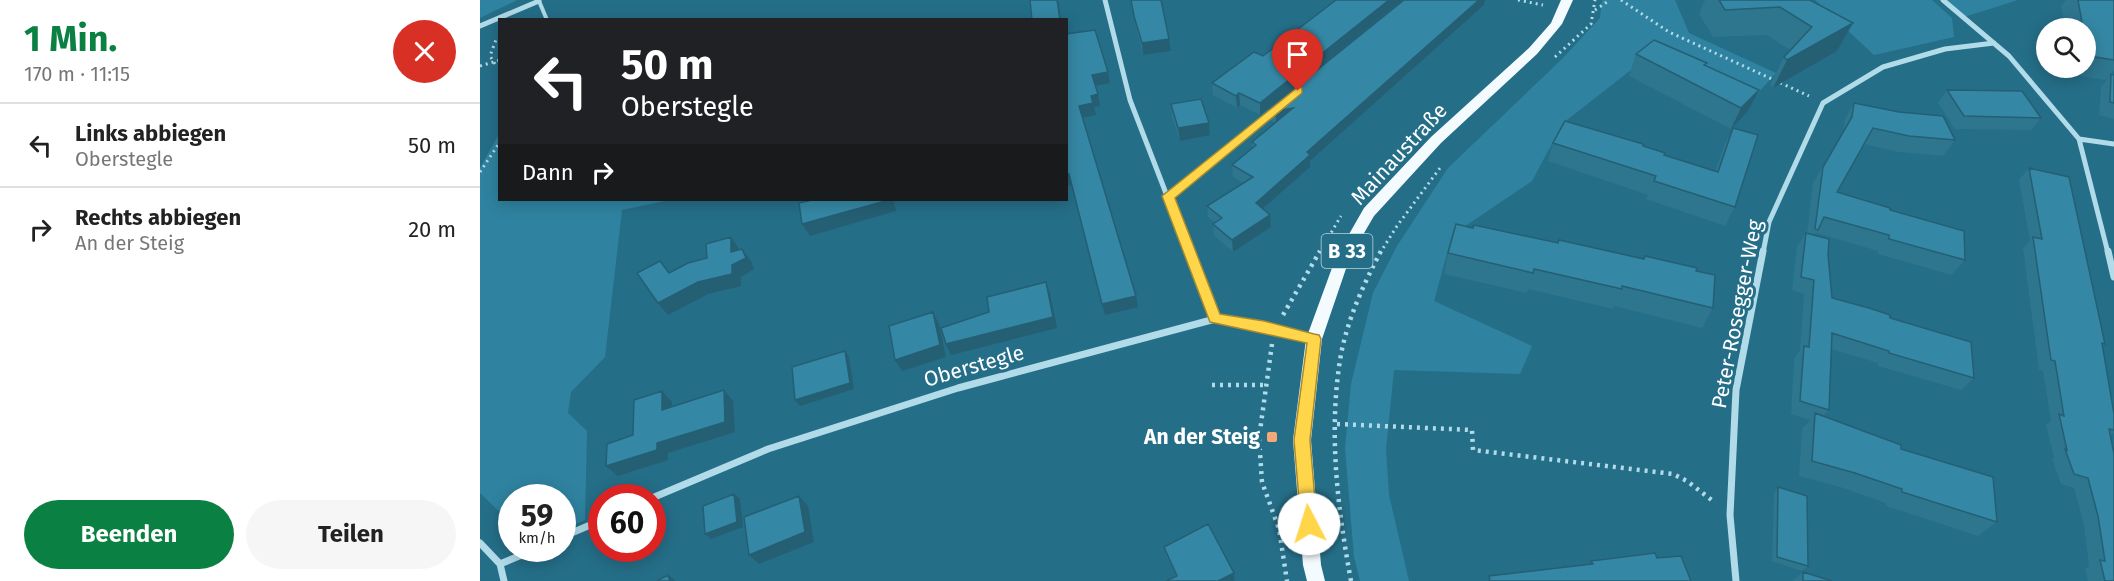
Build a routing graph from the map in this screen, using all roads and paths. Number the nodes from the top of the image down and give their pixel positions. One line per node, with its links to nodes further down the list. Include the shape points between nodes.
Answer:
1 (1105, 0): 28 (street, via 1130,100)
2 (1518, 0): 9 (path)
3 (1567, 0): 31 (main road, Mainaustraße / B 33, via 1556,24 1533,51 1436,140 1369,212 1343,257)
4 (1595, 0): 10 (path)
5 (1610, 0): 10 (path)
6 (1621, 0): 21 (path, via 1669,32)
7 (1943, 0): 16 (street)
8 (539, 1): 12 (street); 13 (lane)
9 (1543, 5)
10 (1594, 10): 17 (path, via 1592,24)
11 (498, 18): 14 (street)
12 (499, 18)
13 (546, 18)
14 (480, 26)
15 (498, 37): 19 (path, via 490,56)
16 (1994, 43): 21 (street, via 1945,49 1883,67); 23 (street)
17 (1553, 59)
18 (498, 61): 19 (path)
19 (494, 63): 20 (path)
20 (480, 66)
21 (1823, 103): 36 (street, Peter-Rosegger-Weg, via 1769,222 1736,390)
22 (1280, 106): 28 (street)
23 (2079, 138): 24 (street); 29 (street)
24 (2114, 144)
25 (498, 145): 27 (path)
26 (1447, 158): 34 (path, via 1375,261 1359,299 1339,365)
27 (480, 172)
28 (1168, 196): 30 (street)
29 (2114, 277)
30 (1215, 318): 31 (street, Oberstegle); 35 (street, Oberstegle, via 915,402 768,449)
31 (1314, 339): 41 (main road, Mainaustraße / B 33, via 1302,440)
32 (1212, 385): 33 (path)
33 (1265, 385)
34 (1337, 424): 36 (path, via 1472,430 1473,450 1673,474); 42 (path, via 1336,450)
35 (666, 492)
36 (1730, 515): 43 (street, Peter-Rosegger-Weg)
37 (480, 543): 39 (street)
38 (506, 562): 39 (street)
39 (501, 564): 40 (street)
40 (504, 581)
41 (1316, 581)
42 (1351, 581)
43 (1736, 581)

